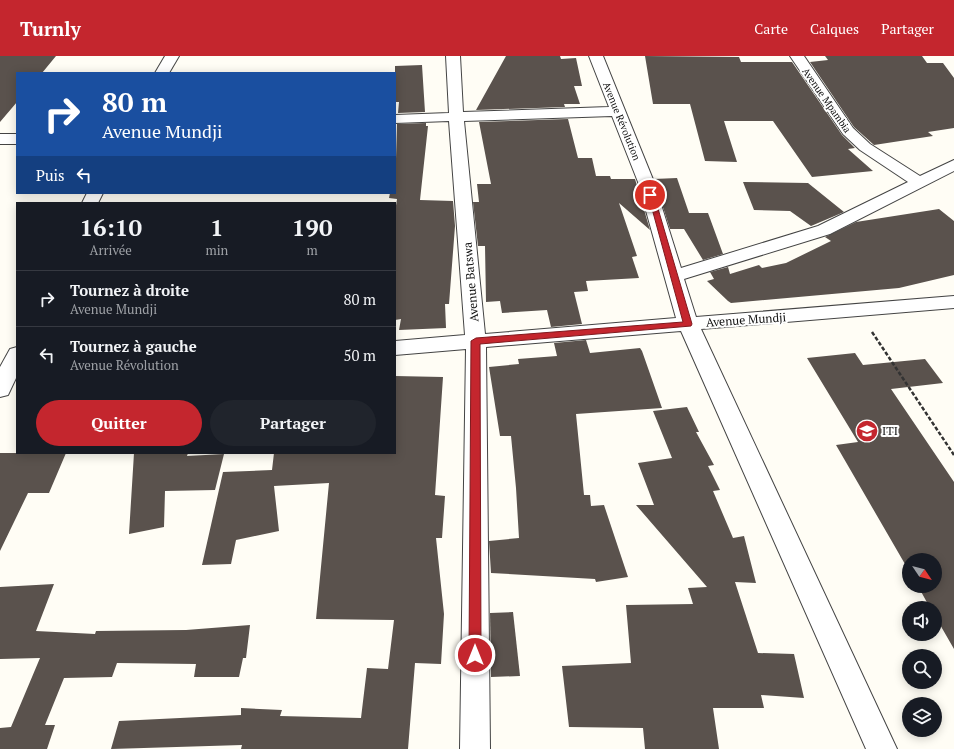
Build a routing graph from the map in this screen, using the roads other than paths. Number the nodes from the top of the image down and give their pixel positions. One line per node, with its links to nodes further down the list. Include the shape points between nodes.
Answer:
1 (172, 56): 5 (street)
2 (453, 56): 7 (street, Avenue Batswa)
3 (596, 56): 6 (street, Avenue Révolution)
4 (797, 56): 12 (street, Avenue Mpambia, via 848,131 865,147)
5 (163, 72)
6 (617, 111): 7 (street); 13 (street, Avenue Révolution, via 646,182)
7 (456, 115): 8 (street); 16 (street, Avenue Batswa)
8 (396, 119)
9 (16, 138): 10 (street)
10 (0, 139)
11 (954, 165): 12 (street)
12 (919, 182): 13 (street, via 824,230)
13 (674, 276): 15 (street, Avenue Révolution)
14 (954, 302): 15 (street, Avenue Mundji)
15 (688, 324): 16 (street, Avenue Mundji); 21 (street, Avenue Révolution)
16 (476, 341): 17 (street, Avenue Mundji); 20 (street, Avenue Batswa)
17 (396, 348)
18 (16, 356): 19 (street)
19 (5, 384)
20 (474, 749)
21 (882, 749)

